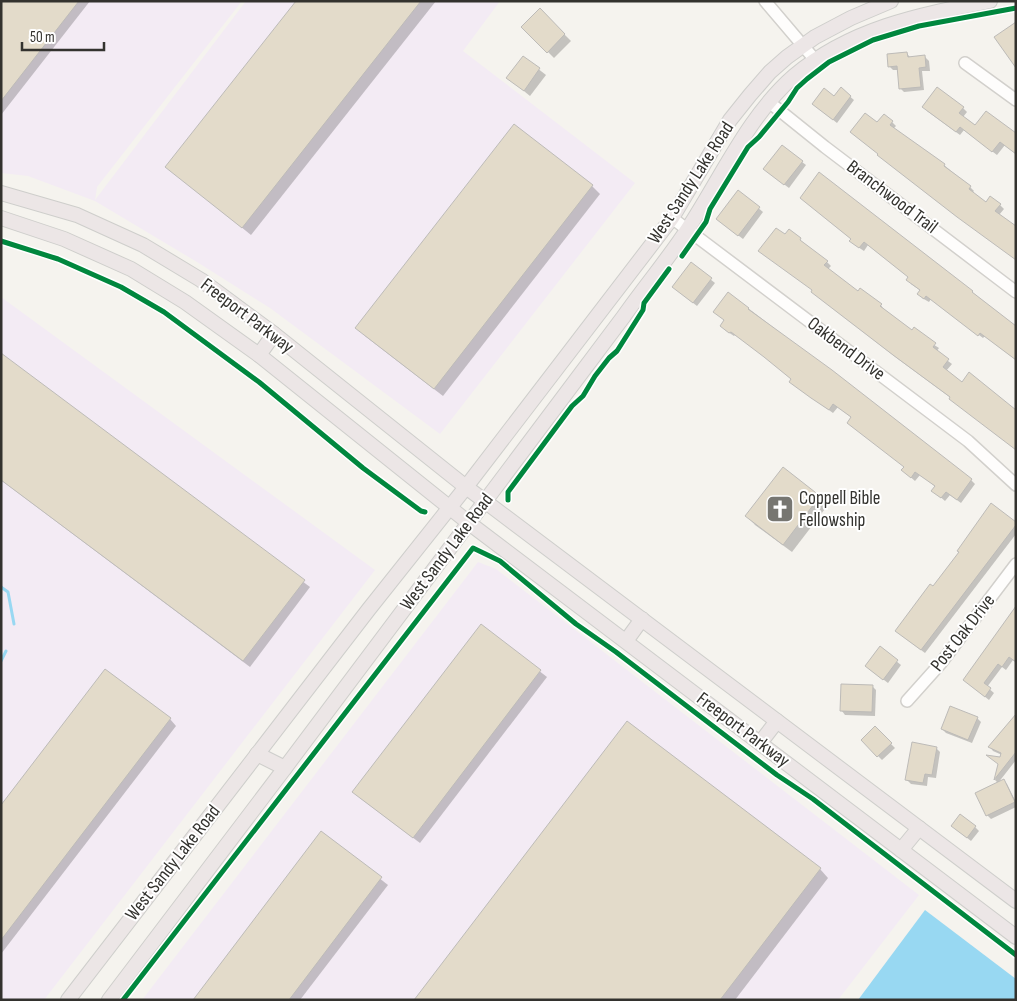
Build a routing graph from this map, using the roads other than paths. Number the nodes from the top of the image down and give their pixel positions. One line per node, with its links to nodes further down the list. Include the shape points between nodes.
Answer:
1 (765, 1): 4 (street)
2 (891, 1): 4 (main road, West Sandy Lake Road, via 851,18)
3 (990, 1): 5 (main road, West Sandy Lake Road, via 932,12 872,31 841,44)
4 (803, 45): 5 (street); 11 (main road, West Sandy Lake Road, via 770,72 730,120)
5 (816, 61): 8 (main road, West Sandy Lake Road)
6 (965, 63): 7 (street)
7 (1016, 100)
8 (769, 102): 12 (main road, West Sandy Lake Road); 13 (street, Branchwood Trail)
9 (1, 193): 14 (main road, Freeport Parkway, via 77,215 143,245 201,280)
10 (1, 218): 15 (main road, Freeport Parkway, via 64,239 131,269 186,302)
11 (672, 218): 12 (street, Oakbend Drive); 17 (main road, West Sandy Lake Road)
12 (687, 229): 16 (street, Oakbend Drive, via 968,441); 18 (main road, West Sandy Lake Road)
13 (1016, 292)
14 (274, 334): 15 (main road); 17 (main road, Freeport Parkway)
15 (259, 355): 19 (main road, Freeport Parkway)
16 (1016, 485)
17 (466, 487): 18 (main road, Freeport Parkway); 19 (main road, West Sandy Lake Road)
18 (485, 501): 20 (main road, West Sandy Lake Road); 22 (main road, Freeport Parkway)
19 (450, 507): 20 (main road, Freeport Parkway); 27 (main road, West Sandy Lake Road)
20 (469, 523): 23 (main road, Freeport Parkway); 28 (main road, West Sandy Lake Road)
21 (1016, 564): 24 (street, Post Oak Drive, via 941,664)
22 (642, 619): 23 (main road); 25 (main road, Freeport Parkway)
23 (626, 641): 26 (main road, Freeport Parkway)
24 (907, 701)
25 (778, 721): 26 (main road); 29 (main road, Freeport Parkway)
26 (760, 743): 30 (main road, Freeport Parkway)
27 (257, 754): 28 (main road); 33 (main road, West Sandy Lake Road)
28 (285, 768): 34 (main road, West Sandy Lake Road)
29 (919, 828): 30 (main road); 31 (main road, Freeport Parkway)
30 (901, 850): 32 (main road, Freeport Parkway)
31 (1016, 901)
32 (1016, 937)
33 (68, 1000)
34 (109, 1000)

